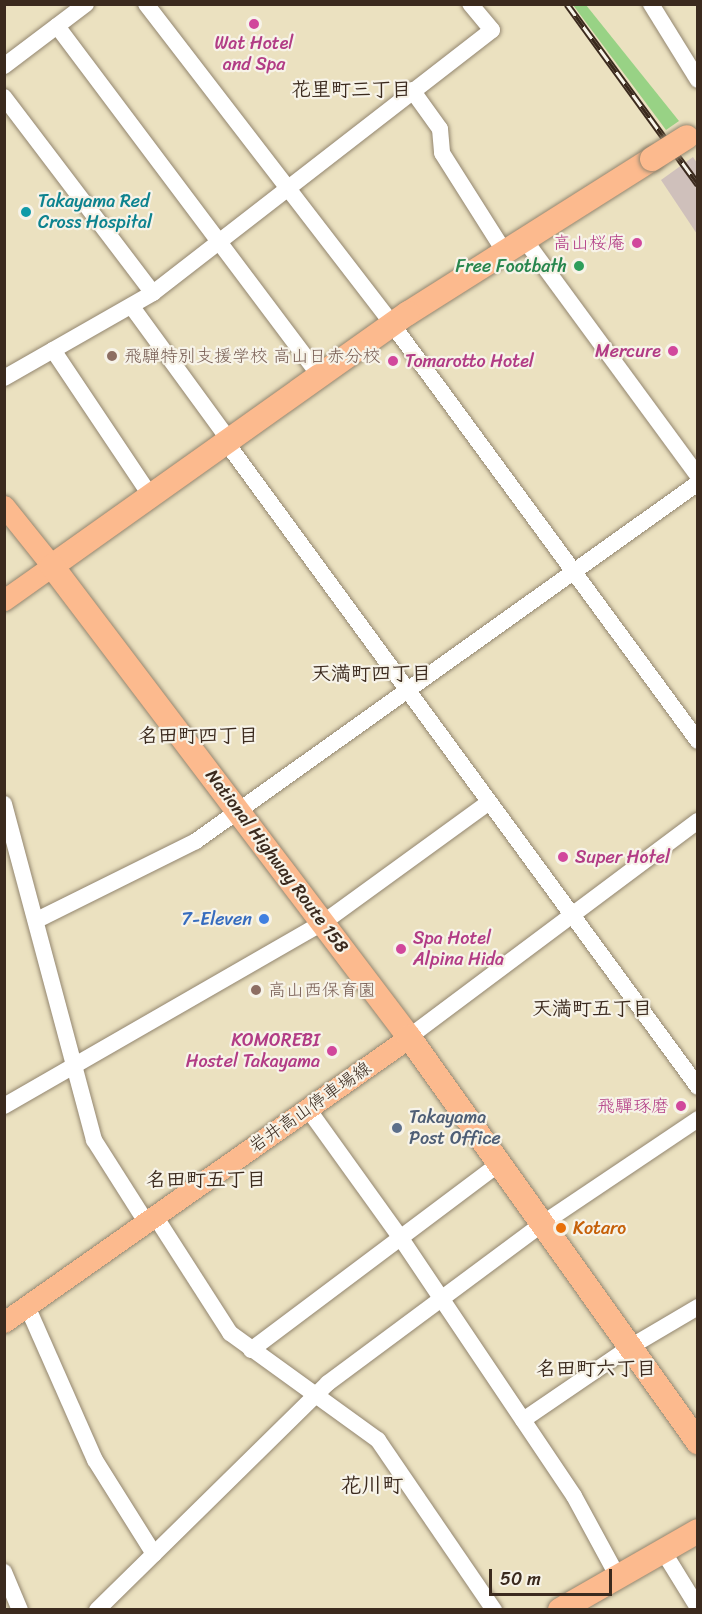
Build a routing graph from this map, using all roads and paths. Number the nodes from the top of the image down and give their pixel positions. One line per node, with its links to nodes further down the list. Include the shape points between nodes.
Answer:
1 (86, 4): 5 (street)
2 (146, 4): 11 (street)
3 (470, 4): 8 (street, via 492,30)
4 (651, 4): 7 (street)
5 (57, 26): 6 (street); 12 (street)
6 (4, 66)
7 (698, 80)
8 (412, 90): 11 (street); 13 (street, via 440,129 442,153)
9 (4, 97): 14 (street)
10 (692, 133): 13 (highway, bridge)
11 (287, 188): 12 (street); 16 (street)
12 (218, 243): 14 (street); 18 (street)
13 (514, 245): 16 (highway); 21 (street)
14 (153, 293): 15 (street)
15 (132, 307): 17 (street); 20 (street)
16 (392, 324): 18 (highway); 26 (street)
17 (53, 350): 19 (street); 23 (street)
18 (320, 375): 20 (highway)
19 (4, 378)
20 (227, 441): 23 (highway); 28 (street)
21 (698, 476)
22 (698, 483): 26 (street)
23 (150, 495): 25 (highway)
24 (4, 506): 25 (main road)
25 (52, 566): 27 (main road); 32 (highway, National Highway Route 158)
26 (575, 571): 28 (street); 29 (street)
27 (4, 600)
28 (407, 693): 30 (street); 32 (street)
29 (698, 741)
30 (488, 803): 35 (street); 37 (street)
31 (4, 804): 34 (street)
32 (239, 811): 36 (street, via 196,841); 37 (highway, National Highway Route 158)
33 (698, 821): 35 (street)
34 (10, 835): 36 (street)
35 (571, 914): 38 (street); 40 (street)
36 (37, 920): 39 (street)
37 (324, 922): 38 (highway, National Highway Route 158); 39 (street)
38 (409, 1037): 42 (main road, 岩井高山停車場線); 44 (highway, National Highway Route 158)
39 (75, 1065): 41 (street); 45 (street, via 94,1140)
40 (698, 1087)
41 (4, 1106)
42 (308, 1110): 45 (main road, 岩井高山停車場線); 47 (street)
43 (698, 1119): 46 (street)
44 (499, 1164): 46 (highway, National Highway Route 158); 47 (street)
45 (151, 1219): 49 (main road, 岩井高山停車場線); 53 (street, via 230,1333)
46 (542, 1224): 48 (street); 52 (highway, National Highway Route 158)
47 (400, 1238): 48 (street); 53 (street)
48 (440, 1297): 54 (street); 55 (street)
49 (27, 1306): 51 (main road, 岩井高山停車場線); 59 (street, via 95,1460)
50 (698, 1307): 52 (street)
51 (4, 1322)
52 (630, 1347): 55 (street); 56 (highway, National Highway Route 158)
53 (251, 1350): 54 (street)
54 (315, 1395): 59 (street); 65 (street, via 378,1440)
55 (523, 1420): 61 (street, via 574,1496)
56 (698, 1442)
57 (698, 1532): 58 (highway)
58 (663, 1551): 61 (highway); 62 (street)
59 (154, 1554): 64 (street)
60 (4, 1572): 63 (street)
61 (618, 1577): 66 (highway)
62 (698, 1608)
63 (20, 1610)
64 (97, 1610)
65 (494, 1610)
66 (560, 1610)

